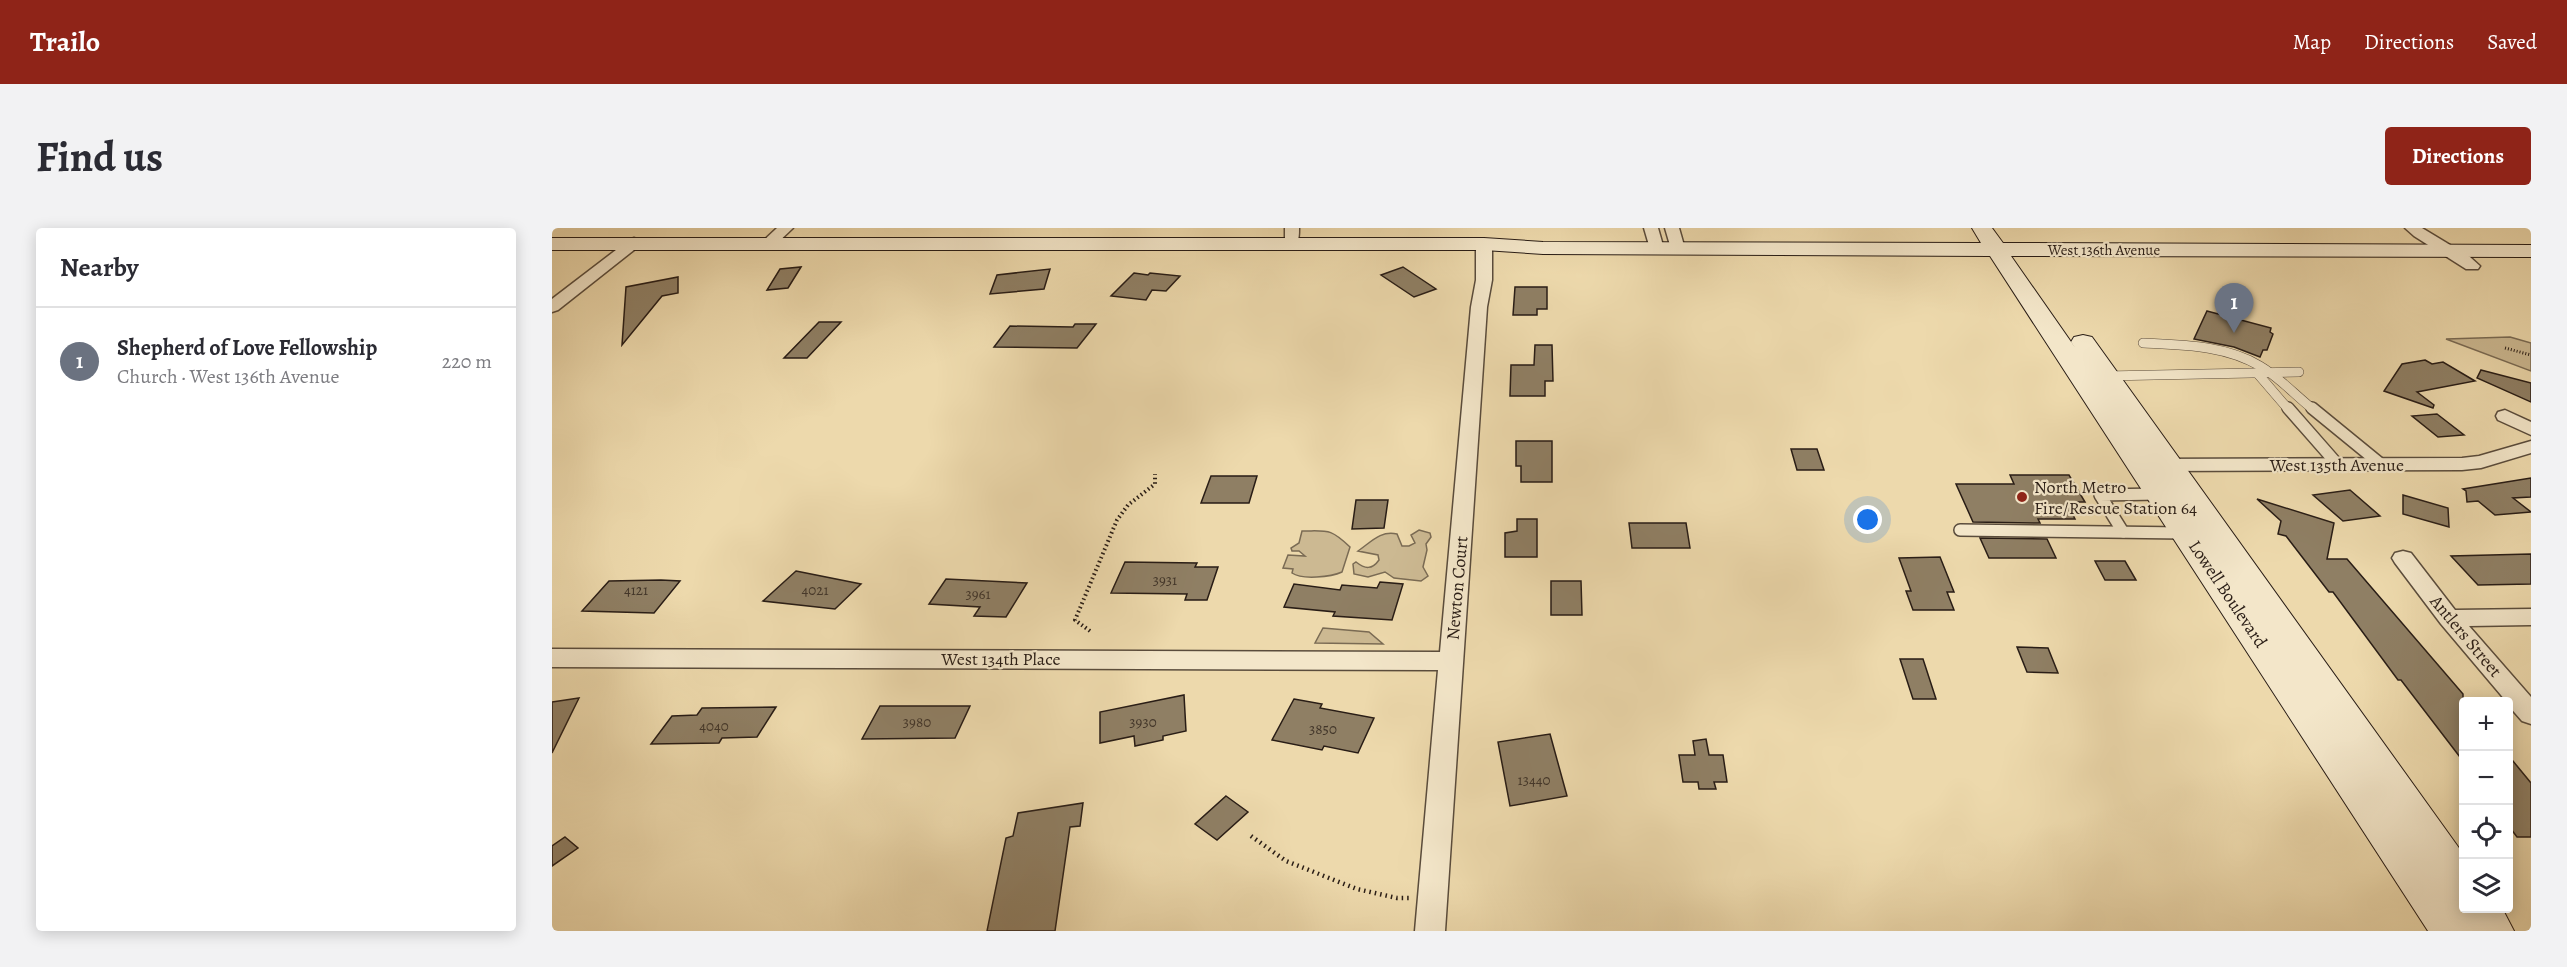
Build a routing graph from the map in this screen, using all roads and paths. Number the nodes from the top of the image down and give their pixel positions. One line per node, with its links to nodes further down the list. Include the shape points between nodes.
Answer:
1 (786, 228): 10 (street)
2 (2412, 228): 3 (street)
3 (2433, 235): 6 (main road, West 136th Avenue); 12 (main road, West 136th Avenue)
4 (1290, 236): 10 (main road, West 136th Avenue); 11 (main road, West 136th Avenue)
5 (1664, 239): 6 (main road, West 136th Avenue); 11 (main road, West 136th Avenue, via 1543,248)
6 (2001, 240): 12 (main road, West 136th Avenue); 22 (main road, Lowell Boulevard); 26 (main road, Lowell Boulevard)
7 (634, 243): 9 (main road, West 136th Avenue); 10 (main road, West 136th Avenue); 15 (street)
8 (2531, 243): 12 (main road, West 136th Avenue)
9 (552, 244)
10 (768, 244)
11 (1484, 244): 39 (street, Newton Court)
12 (2454, 247): 13 (main road, West 136th Avenue); 14 (street)
13 (2531, 251)
14 (2472, 266)
15 (552, 307)
16 (2143, 343): 21 (lane, via 2224,351)
17 (2505, 348): 18 (path)
18 (2531, 355)
19 (2300, 372): 21 (lane)
20 (2258, 374): 21 (lane); 22 (lane); 27 (lane)
21 (2272, 374): 28 (lane)
22 (2106, 376): 26 (main road, Lowell Boulevard)
23 (2505, 416): 24 (street)
24 (2531, 429)
25 (2531, 447): 28 (street, West 135th Avenue, via 2481,462)
26 (2154, 465): 27 (street, West 135th Avenue); 30 (main road, Lowell Boulevard); 42 (main road, Lowell Boulevard)
27 (2338, 465): 28 (street, West 135th Avenue)
28 (2383, 466)
29 (1155, 474): 37 (path, via 1155,484 1128,505 1117,520 1075,620)
30 (2160, 494): 32 (lane, via 2100,495); 33 (main road, Lowell Boulevard)
31 (1960, 530): 32 (lane)
32 (2123, 532): 33 (lane)
33 (2187, 532): 46 (main road, Lowell Boulevard)
34 (2403, 558): 36 (street, Antlers Street)
35 (2531, 617): 36 (street)
36 (2449, 618): 40 (street, Antlers Street)
37 (1090, 631)
38 (552, 658): 39 (street, West 134th Place)
39 (1451, 661): 43 (street, Newton Court)
40 (2531, 714)
41 (1251, 836): 43 (path, via 1286,861 1357,889 1397,898)
42 (2459, 884)
43 (1432, 898): 45 (street, Newton Court)
44 (2480, 913): 47 (main road)
45 (1430, 931)
46 (2452, 931)
47 (2493, 931)

